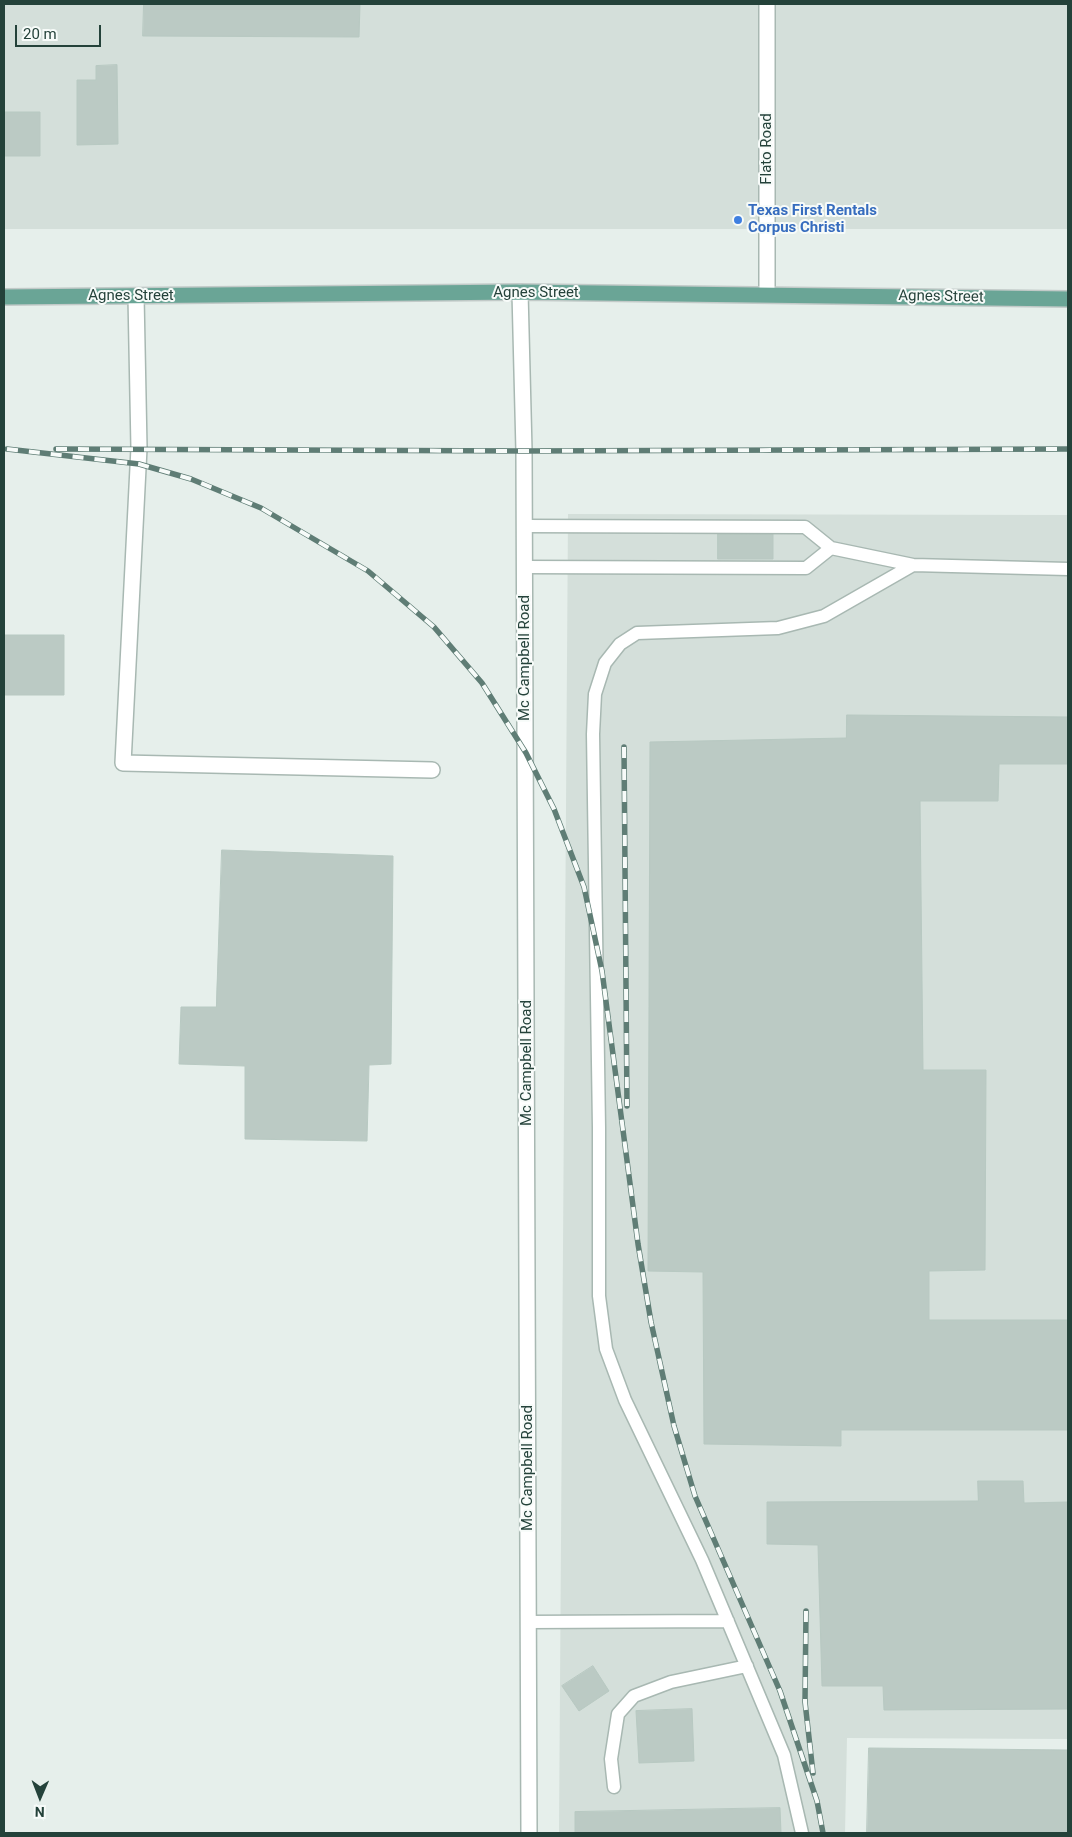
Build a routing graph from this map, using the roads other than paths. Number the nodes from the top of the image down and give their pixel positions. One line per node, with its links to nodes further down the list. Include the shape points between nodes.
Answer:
1 (767, 4): 3 (street, Flato Road)
2 (520, 292): 3 (main road, Agnes Street); 4 (main road, Agnes Street); 7 (street, Mc Campbell Road)
3 (767, 294): 6 (main road, Agnes Street)
4 (136, 296): 5 (main road, Agnes Street); 12 (street, via 139,448 123,763)
5 (4, 297)
6 (1068, 298)
7 (524, 526): 8 (lane, via 805,527); 10 (street, Mc Campbell Road)
8 (831, 548): 9 (lane); 10 (lane, via 806,568)
9 (913, 564): 11 (lane); 13 (lane, via 824,616 778,628 637,633 620,644 605,663 595,694 593,773 599,1296 606,1349 626,1400)
10 (524, 567): 14 (street, Mc Campbell Road)
11 (1068, 569)
12 (432, 770)
13 (728, 1621): 14 (lane); 15 (lane)
14 (528, 1622): 17 (street, Mc Campbell Road)
15 (747, 1666): 16 (lane, via 671,1682 634,1696 618,1714 612,1759); 18 (lane, via 784,1755)
16 (614, 1787)
17 (529, 1833)
18 (802, 1833)

